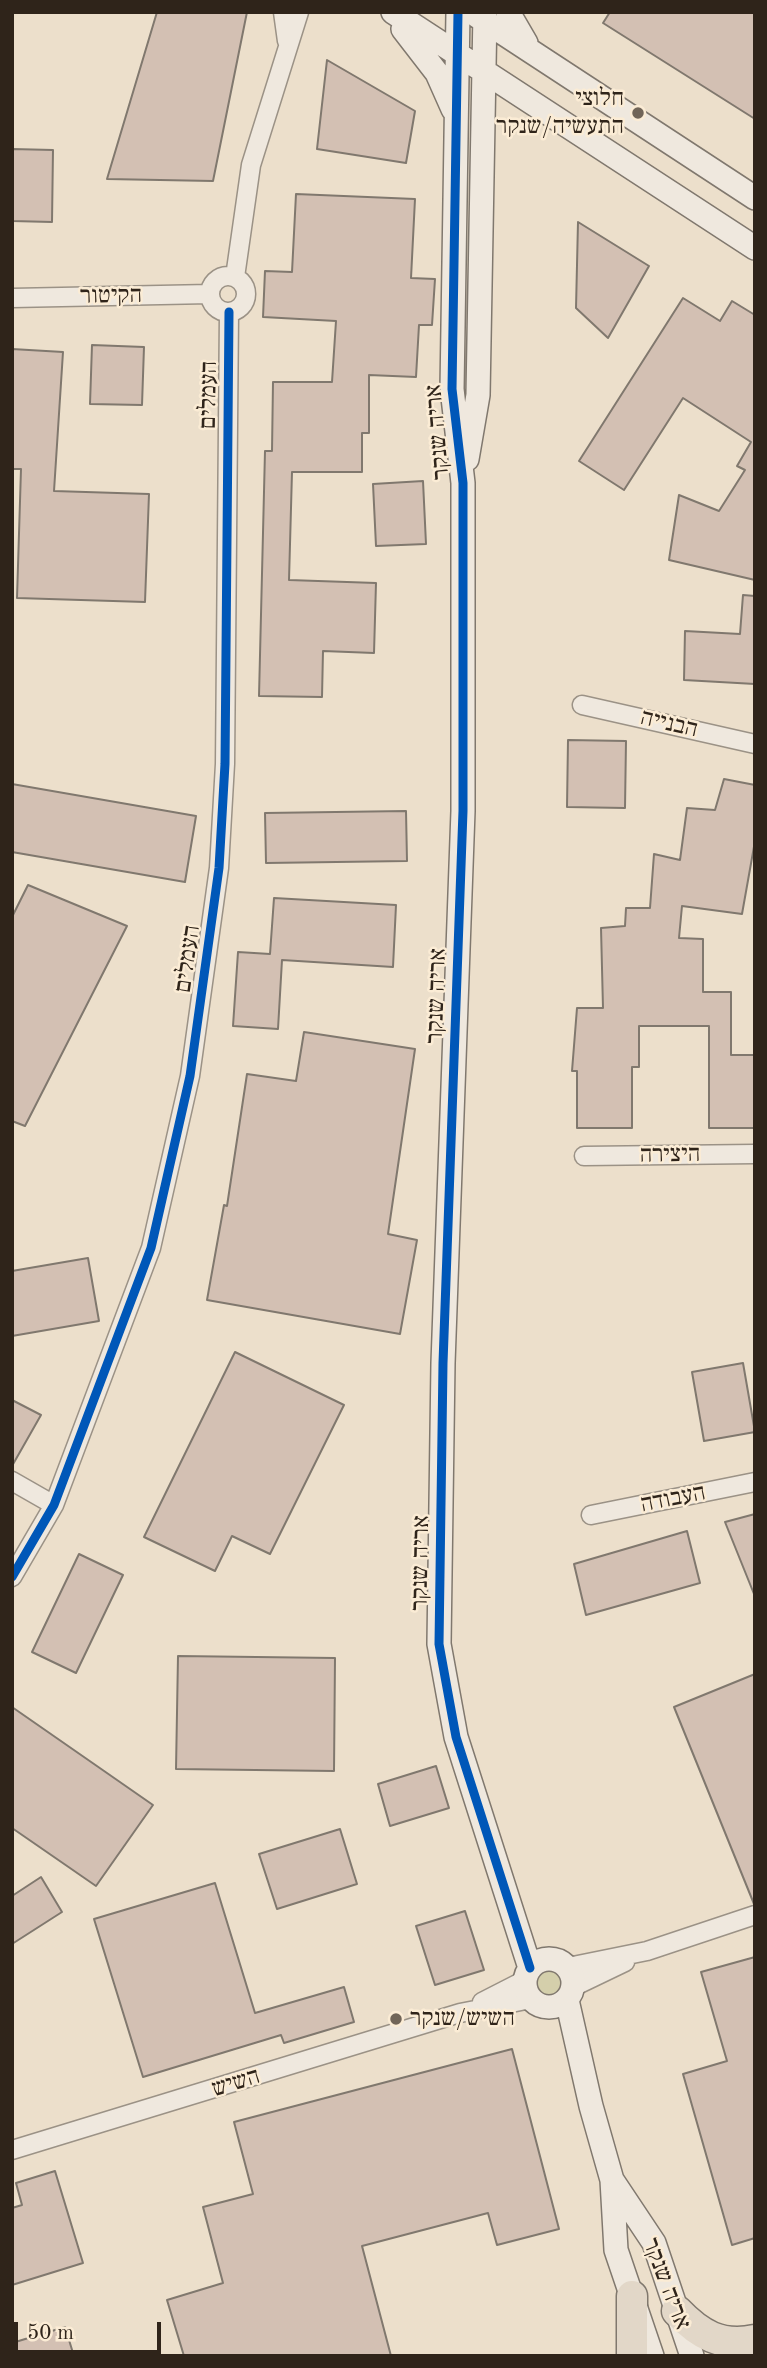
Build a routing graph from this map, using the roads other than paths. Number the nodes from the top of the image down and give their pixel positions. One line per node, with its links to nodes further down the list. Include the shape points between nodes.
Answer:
1 (283, 12): 8 (street)
2 (299, 12): 8 (street)
3 (386, 12): 12 (street, via 422,50)
4 (393, 12): 10 (street)
5 (458, 12): 10 (street, אריה שנקר)
6 (508, 12): 9 (street)
7 (480, 15): 9 (street); 11 (street, אריה שנקר)
8 (288, 44): 15 (street, via 251,165)
9 (532, 51): 13 (street)
10 (458, 55): 11 (street); 12 (street, אריה שנקר)
11 (484, 74): 14 (street); 19 (street, אריה שנקר, via 478,395)
12 (456, 117): 19 (street, אריה שנקר, via 452,388)
13 (755, 198)
14 (755, 248)
15 (235, 277): 16 (street, via 218,279); 18 (street, via 244,285 246,297 240,308)
16 (210, 294): 17 (street, הקיטור); 18 (street, via 217,309)
17 (12, 298)
18 (229, 312): 26 (street, העמלים, via 225,764 208,962 190,1076 151,1248)
19 (463, 483): 30 (street, אריה שנקר, via 463,811 443,1363 439,1644 456,1737 505,1891)
20 (582, 705): 21 (street, הבנייה)
21 (755, 744)
22 (755, 1154): 23 (street, היצירה)
23 (584, 1156)
24 (12, 1481): 26 (street)
25 (755, 1482): 27 (street, העבודה)
26 (54, 1504): 28 (street, העמלים)
27 (592, 1515)
28 (12, 1577)
29 (755, 1915): 30 (street, השיש)
30 (549, 1983): 31 (street, השיש); 32 (street, אריה שנקר)
31 (12, 2150)
32 (612, 2180): 33 (street, אריה שנקר, via 616,2250); 34 (street, אריה שנקר, via 654,2243)
33 (632, 2296): 36 (highway); 37 (street, אריה שנקר)
34 (677, 2311): 35 (highway, via 711,2339); 38 (street, אריה שנקר)
35 (755, 2340)
36 (632, 2356)
37 (652, 2356)
38 (692, 2356)

